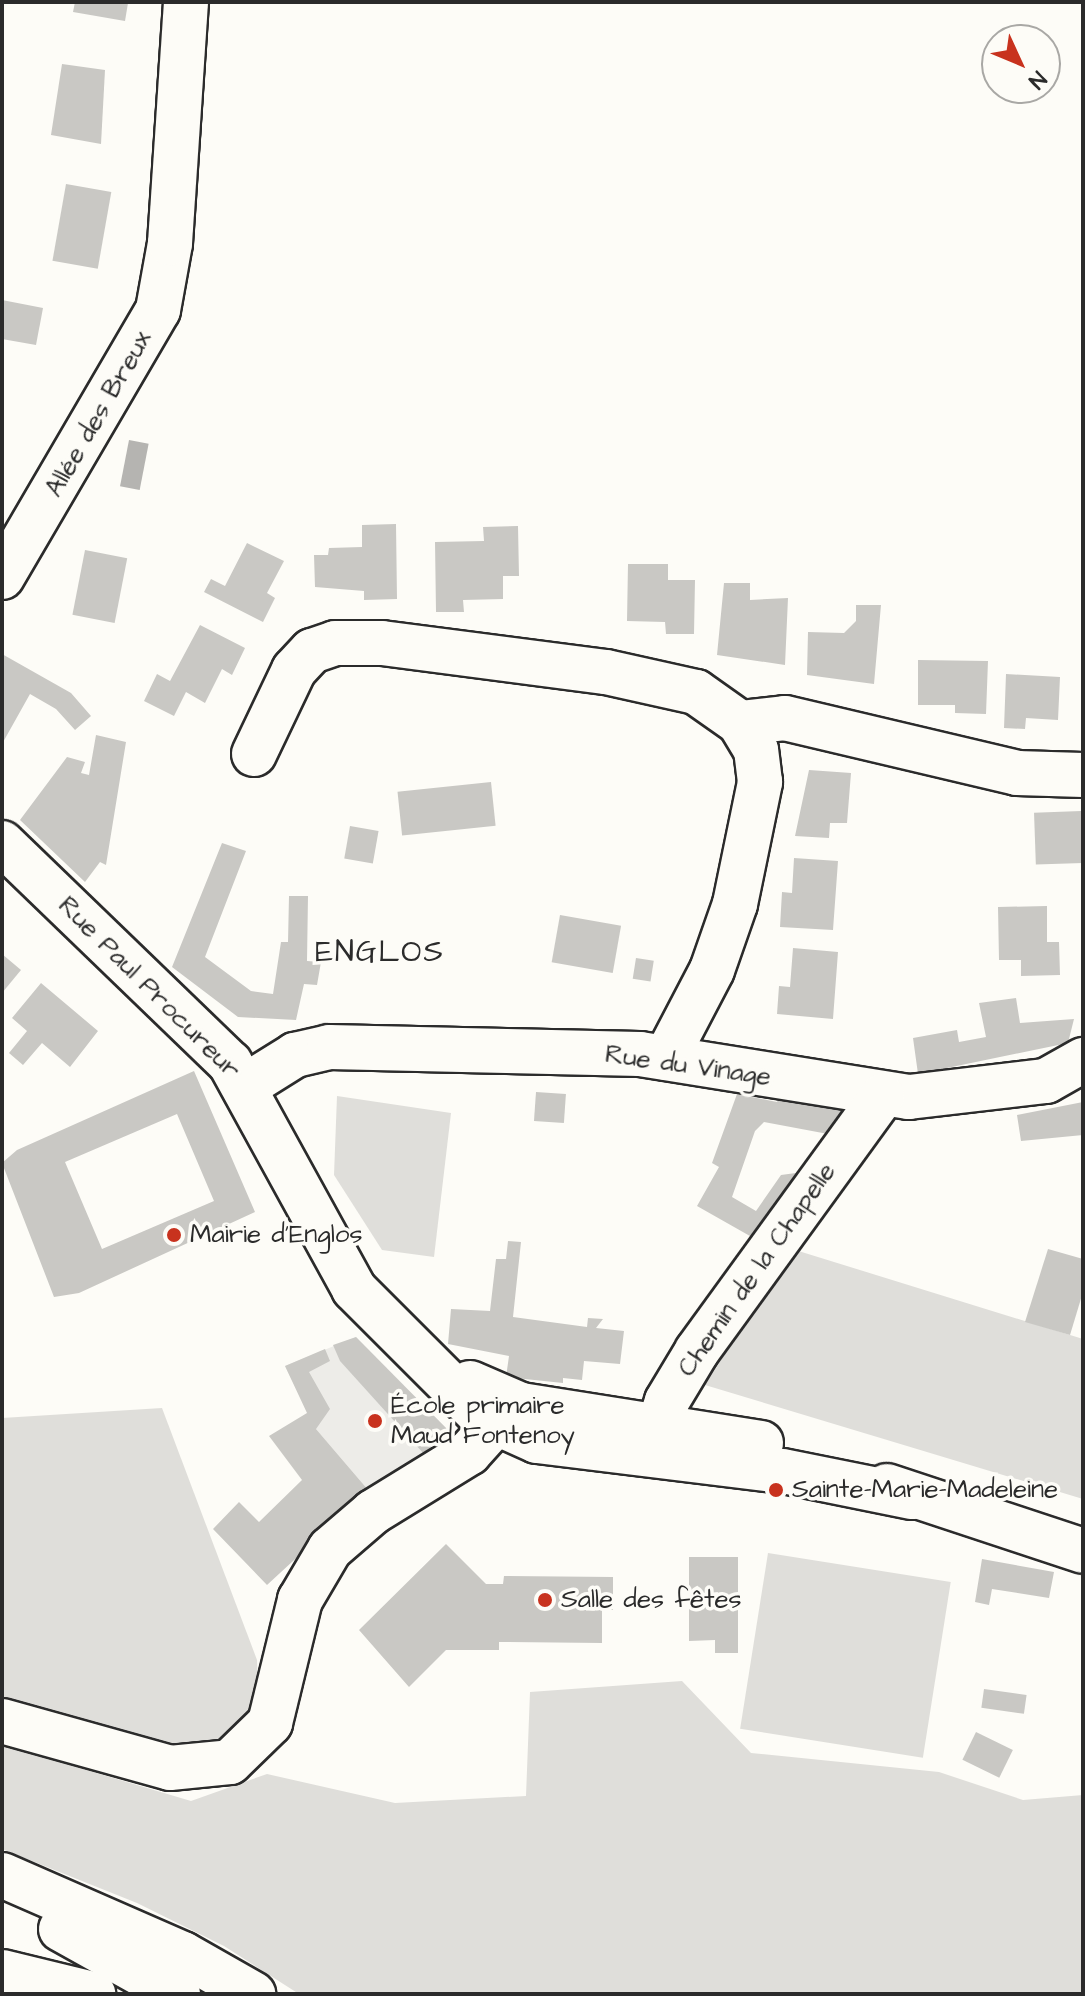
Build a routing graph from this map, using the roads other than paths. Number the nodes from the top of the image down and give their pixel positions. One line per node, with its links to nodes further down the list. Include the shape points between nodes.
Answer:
1 (186, 2): 2 (main road, Allée des Breux, via 170,243 158,310)
2 (2, 577)
3 (740, 723): 4 (main road, via 696,692 606,672 422,645 335,643 301,660); 5 (main road, via 785,718 1017,773); 7 (main road, via 756,750 760,782 735,904 712,970)
4 (254, 754)
5 (1083, 775)
6 (2, 843): 9 (main road, Rue Paul Procureur)
7 (666, 1058): 9 (main road, Rue du Vinage, via 329,1047 295,1055); 10 (main road, Rue du Vinage)
8 (1083, 1060): 10 (main road, Rue du Vinage, via 1046,1081)
9 (247, 1085): 11 (main road, Rue Paul Procureur, via 327,1249)
10 (882, 1096): 13 (main road, Chemin de la Chapelle, via 697,1351)
11 (406, 1346): 12 (main road, Rue Paul Procureur); 13 (main road, Rue Paul Procureur, via 521,1405)
12 (494, 1425): 13 (main road, Rue Paul Procureur, via 537,1441); 15 (main road, via 469,1453 373,1512 330,1549 297,1608 275,1712 253,1746 230,1762 170,1768)
13 (655, 1438): 14 (main road, Rue Paul Procureur, via 797,1453 912,1497)
14 (1083, 1551)
15 (2, 1721)
16 (2, 1875): 21 (main road, via 183,1954)
17 (2, 1904): 20 (main road, via 64,1930)
18 (2, 1972): 19 (main road)
19 (93, 1994)
20 (178, 1994)
21 (253, 1994)

